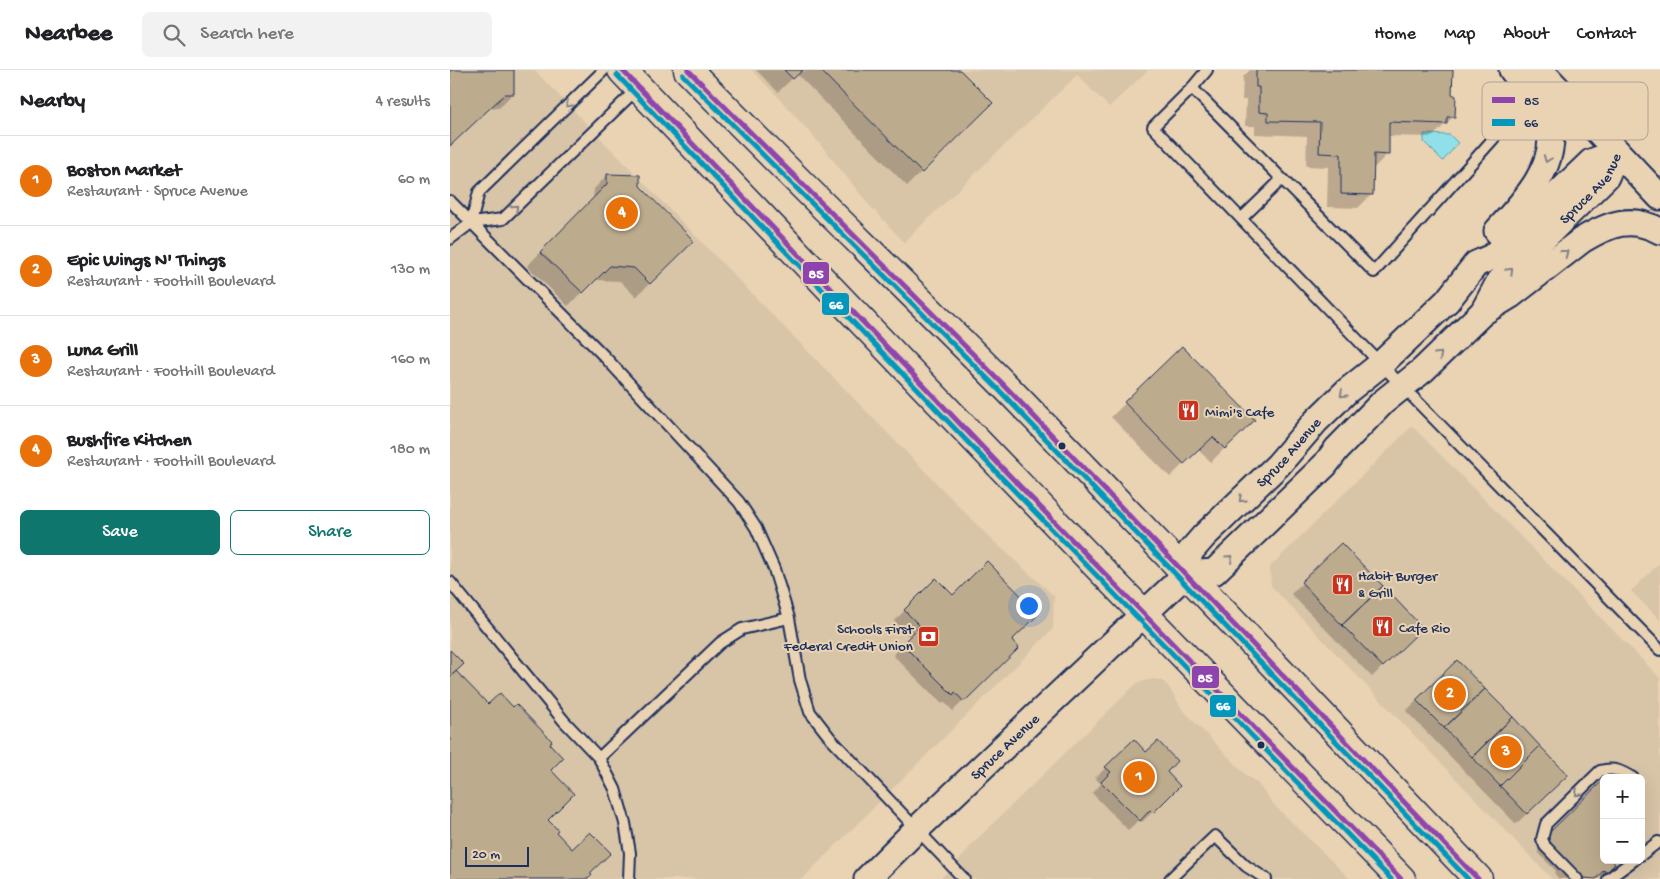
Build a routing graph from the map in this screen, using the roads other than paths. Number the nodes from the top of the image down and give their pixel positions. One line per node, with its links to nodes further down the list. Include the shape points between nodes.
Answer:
1 (604, 70): 18 (lane, one-way to 18, via 479,192)
2 (688, 70): 25 (main road, via 1000,382)
3 (1207, 70): 9 (lane)
4 (1512, 70): 7 (street, one-way to 7)
5 (1540, 70): 8 (street)
6 (630, 79): 18 (lane, one-way to 6, via 503,219); 27 (main road)
7 (1522, 82)
8 (1551, 82)
9 (1192, 88): 14 (lane); 17 (lane, via 1154,127)
10 (1492, 140): 14 (lane, via 1374,272)
11 (1552, 140): 21 (street, one-way to 21, via 1549,157 1537,181 1519,208 1482,247)
12 (1606, 140): 13 (street)
13 (1617, 152): 15 (street); 21 (street, Spruce Avenue, via 1591,162 1492,257); 22 (street, Spruce Avenue, one-way to 13, via 1499,282 1606,177)
14 (1282, 179): 17 (lane)
15 (1660, 197)
16 (450, 201): 18 (lane)
17 (1242, 218): 23 (lane)
18 (471, 223): 20 (lane); 28 (lane, via 601,353 739,502 756,528 774,569)
19 (1660, 231): 22 (street, one-way to 19, via 1594,233 1630,222 1644,223)
20 (450, 239)
21 (1476, 264): 23 (street, Spruce Avenue, via 1447,301)
22 (1483, 312): 24 (street, Spruce Avenue, one-way to 22)
23 (1381, 364): 24 (lane); 25 (street, Spruce Avenue, one-way to 25, via 1316,421 1278,465 1204,536 1190,552)
24 (1403, 387): 25 (street, Spruce Avenue, one-way to 24, via 1214,572 1326,465 1337,449 1383,402); 29 (lane)
25 (1186, 574): 27 (street, Spruce Avenue); 42 (main road)
26 (450, 582): 30 (lane, via 564,721)
27 (1144, 615): 32 (street, Spruce Avenue); 41 (main road)
28 (789, 618): 30 (lane, via 742,629 720,643); 32 (lane, via 800,680 810,712 831,739)
29 (1660, 650)
30 (599, 758): 36 (lane, via 615,788 625,823 630,853)
31 (1626, 774): 43 (lane, one-way to 43, via 1608,768 1600,771 1546,824 1542,839 1545,846)
32 (917, 829): 37 (street, Spruce Avenue); 38 (lane)
33 (1658, 842): 34 (lane)
34 (1645, 852)
35 (1629, 864): 44 (lane)
36 (629, 879)
37 (867, 879)
38 (964, 879)
39 (1170, 879): 40 (lane, via 1215,836 1246,866)
40 (1266, 879)
41 (1401, 879)
42 (1478, 879)
43 (1577, 879)
44 (1608, 879)

